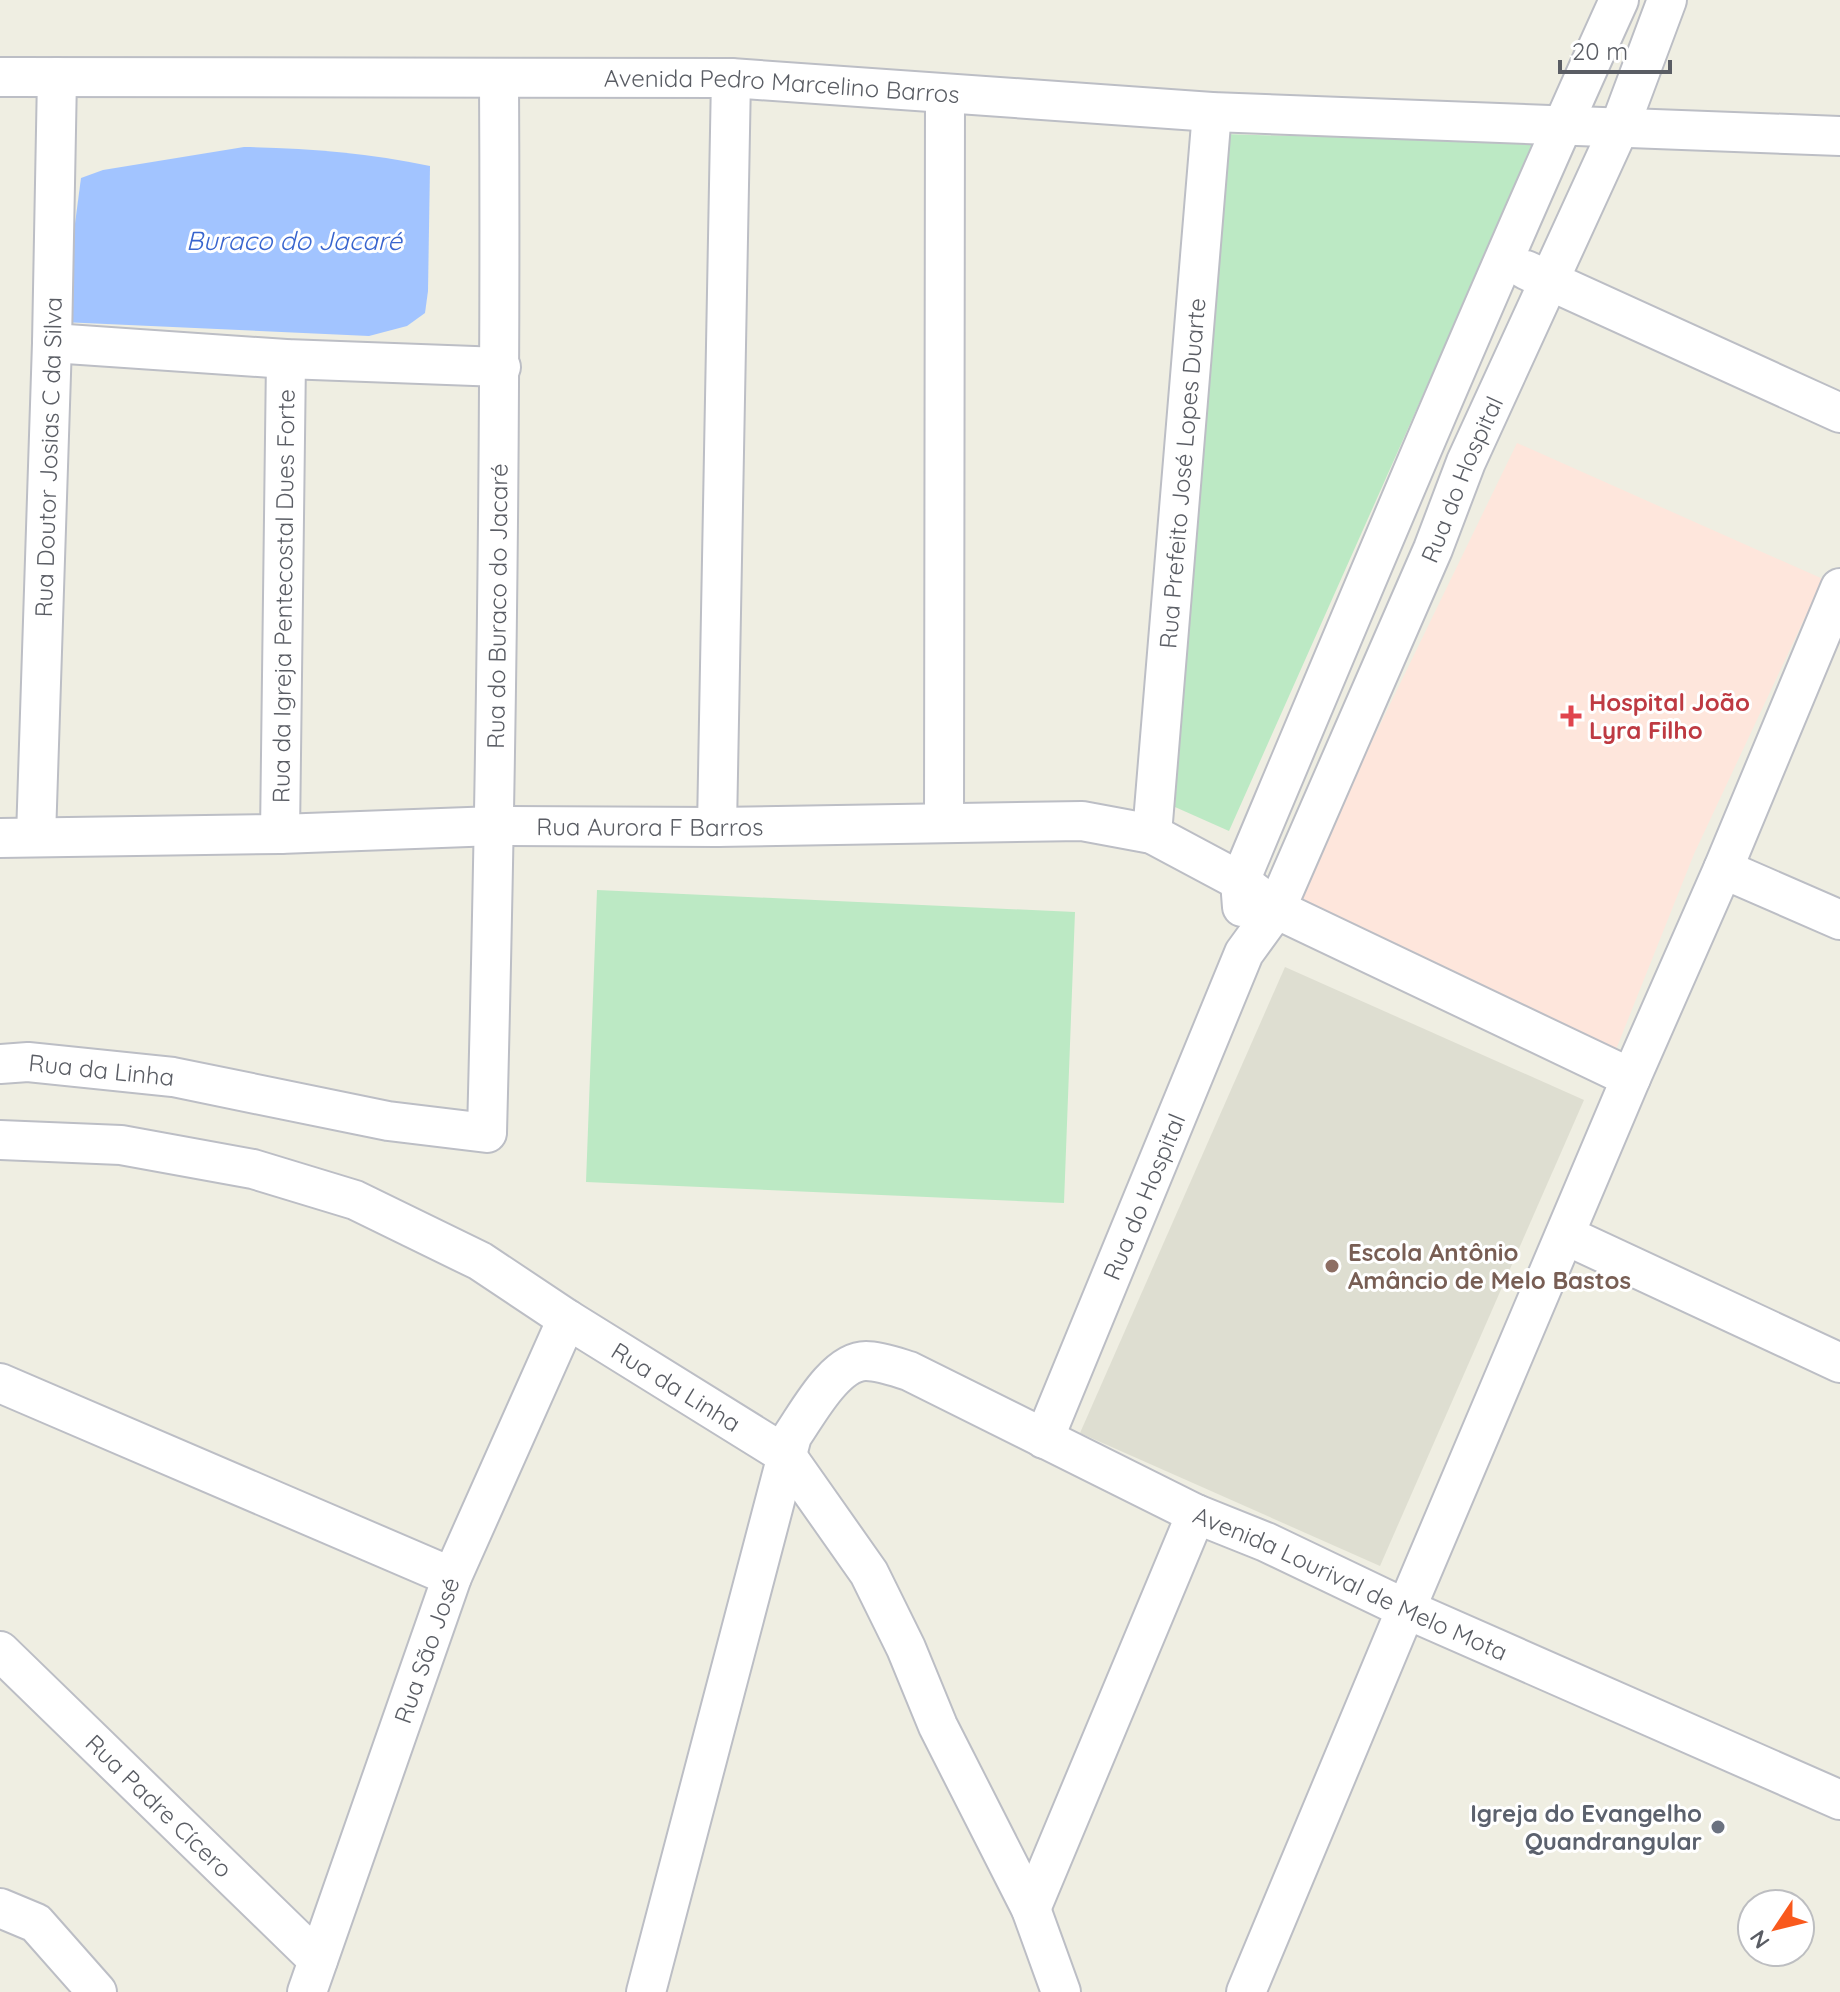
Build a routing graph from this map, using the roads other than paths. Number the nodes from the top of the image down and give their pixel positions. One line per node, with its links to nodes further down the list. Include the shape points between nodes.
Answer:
1 (1619, 0): 9 (street, Rua do Hospital)
2 (1667, 0): 10 (street, Rua do Hospital)
3 (0, 77): 4 (street, Avenida Pedro Marcelino Barros)
4 (57, 77): 6 (street, Avenida Pedro Marcelino Barros); 14 (street, Rua Doutor Josias C da Silva)
5 (731, 78): 6 (street, Avenida Pedro Marcelino Barros); 7 (street, Avenida Pedro Marcelino Barros); 23 (street)
6 (499, 79): 16 (street, Rua do Buraco do Jacaré)
7 (945, 95): 8 (street, Avenida Pedro Marcelino Barros); 21 (street)
8 (1212, 112): 9 (street, Avenida Pedro Marcelino Barros); 25 (street, Rua Prefeito José Lopes Duarte)
9 (1562, 125): 10 (street, Avenida Pedro Marcelino Barros); 12 (street, Rua do Hospital)
10 (1620, 126): 11 (street, Avenida Pedro Marcelino Barros); 13 (street, Rua do Hospital)
11 (1840, 136)
12 (1506, 259): 13 (street); 18 (street, Rua do Hospital)
13 (1549, 282): 17 (street); 19 (street, Rua do Hospital, via 1466,462)
14 (52, 343): 15 (street); 26 (street, Rua Doutor Josias C da Silva)
15 (286, 359): 16 (street); 24 (street, Rua da Igreja Pentecostal Dues Forte)
16 (501, 367): 22 (street, Rua do Buraco do Jacaré)
17 (1840, 413)
18 (1388, 529): 19 (street); 28 (street, Rua do Hospital)
19 (1433, 549): 29 (street, Rua do Hospital)
20 (1840, 588): 27 (street)
21 (944, 821): 23 (street, Rua Aurora F Barros); 25 (street, Rua Aurora F Barros, via 1082,821)
22 (495, 826): 23 (street, Rua Aurora F Barros); 24 (street, Rua Aurora F Barros); 34 (street, Rua do Buraco do Jacaré)
23 (717, 827)
24 (280, 834): 26 (street, Rua Aurora F Barros)
25 (1152, 834): 28 (street, Rua Aurora F Barros)
26 (18, 838)
27 (1723, 869): 30 (street); 33 (street)
28 (1240, 881): 29 (street, Rua Aurora F Barros); 31 (street, Rua do Hospital)
29 (1276, 909): 31 (street, Rua do Hospital); 33 (street, Rua Aurora F Barros)
30 (1840, 920)
31 (1244, 953): 40 (street, Rua do Hospital)
32 (0, 1064): 34 (street, Rua da Linha, via 28,1062 173,1077 388,1121)
33 (1631, 1078): 36 (street)
34 (487, 1133)
35 (0, 1140): 37 (street, Rua da Linha, via 121,1145 253,1169 340,1196 480,1261)
36 (1565, 1235): 38 (street); 44 (street)
37 (567, 1319): 41 (street, Rua da Linha); 43 (street, Rua São José)
38 (1840, 1363)
39 (0, 1383): 43 (street)
40 (1044, 1439): 41 (street, Avenida Lourival de Melo Mota, via 909,1371 864,1361 833,1378 792,1436); 42 (street, Avenida Lourival de Melo Mota)
41 (786, 1455): 48 (street, Rua da Linha, via 869,1573 938,1726); 51 (street)
42 (1196, 1514): 44 (street, Avenida Lourival de Melo Mota); 48 (street)
43 (452, 1577): 49 (street, Rua São José)
44 (1406, 1609): 46 (street, Avenida Lourival de Melo Mota); 53 (street)
45 (0, 1651): 49 (street, Rua Padre Cícero)
46 (1840, 1800)
47 (0, 1908): 50 (street, via 36,1923)
48 (1031, 1909): 52 (street, Rua da Linha)
49 (312, 1976)
50 (97, 1992)
51 (646, 1992)
52 (1061, 1992)
53 (1246, 1992)

